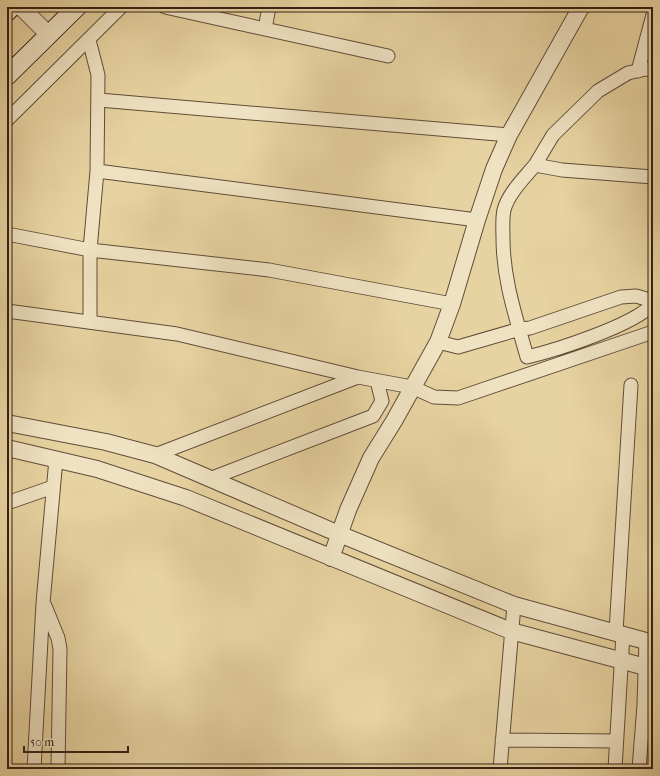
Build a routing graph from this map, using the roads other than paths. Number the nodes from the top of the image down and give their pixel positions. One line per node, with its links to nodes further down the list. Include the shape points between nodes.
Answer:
1 (12, 7): 8 (main road)
2 (22, 7): 11 (street)
3 (121, 7): 12 (street)
4 (165, 7): 10 (street)
5 (269, 7): 10 (street)
6 (581, 7): 19 (street)
7 (71, 9): 11 (main road)
8 (7, 12)
9 (653, 15): 15 (street)
10 (265, 29): 13 (street)
11 (49, 35): 16 (main road)
12 (89, 40): 17 (street, via 98,75); 18 (street)
13 (388, 56)
14 (653, 70): 15 (street)
15 (638, 71): 20 (street, via 628,73 586,101 553,135)
16 (7, 76)
17 (99, 100): 19 (street); 21 (street)
18 (7, 120)
19 (510, 135): 23 (street, via 494,169)
20 (535, 165): 22 (street); 30 (street, via 504,209 504,269 512,309)
21 (97, 171): 23 (street); 25 (street)
22 (653, 177)
23 (476, 220): 27 (street)
24 (7, 234): 25 (street)
25 (90, 250): 27 (street, via 269,270); 29 (street)
26 (653, 303): 30 (street, via 636,296 621,297 530,328); 30 (street, via 646,312 631,320 527,357)
27 (452, 304): 32 (street)
28 (7, 311): 29 (street)
29 (90, 321): 33 (street, via 177,334)
30 (520, 329): 32 (street, via 458,347)
31 (653, 332): 36 (street, via 458,398 434,396)
32 (438, 342): 36 (street)
33 (358, 377): 34 (street); 39 (street)
34 (377, 381): 36 (street); 41 (street, via 382,400 373,416)
35 (631, 385): 49 (street)
36 (412, 387): 44 (street, via 372,458)
37 (7, 423): 39 (street, via 106,442)
38 (7, 448): 40 (street)
39 (156, 455): 41 (street)
40 (56, 459): 42 (street); 45 (street, via 97,469 186,498)
41 (212, 478): 44 (street)
42 (53, 487): 43 (street); 46 (street)
43 (7, 503)
44 (340, 534): 45 (street); 47 (street)
45 (331, 558): 48 (street)
46 (43, 602): 55 (street); 56 (street, via 60,649)
47 (514, 604): 48 (street); 49 (street)
48 (511, 631): 51 (street); 53 (street)
49 (619, 633): 50 (street); 51 (street)
50 (649, 641): 52 (street)
51 (622, 661): 52 (street); 54 (street)
52 (649, 668): 59 (street)
53 (502, 740): 54 (street); 57 (street)
54 (616, 741): 58 (street)
55 (34, 769)
56 (58, 769)
57 (500, 769)
58 (615, 769)
59 (639, 769)

